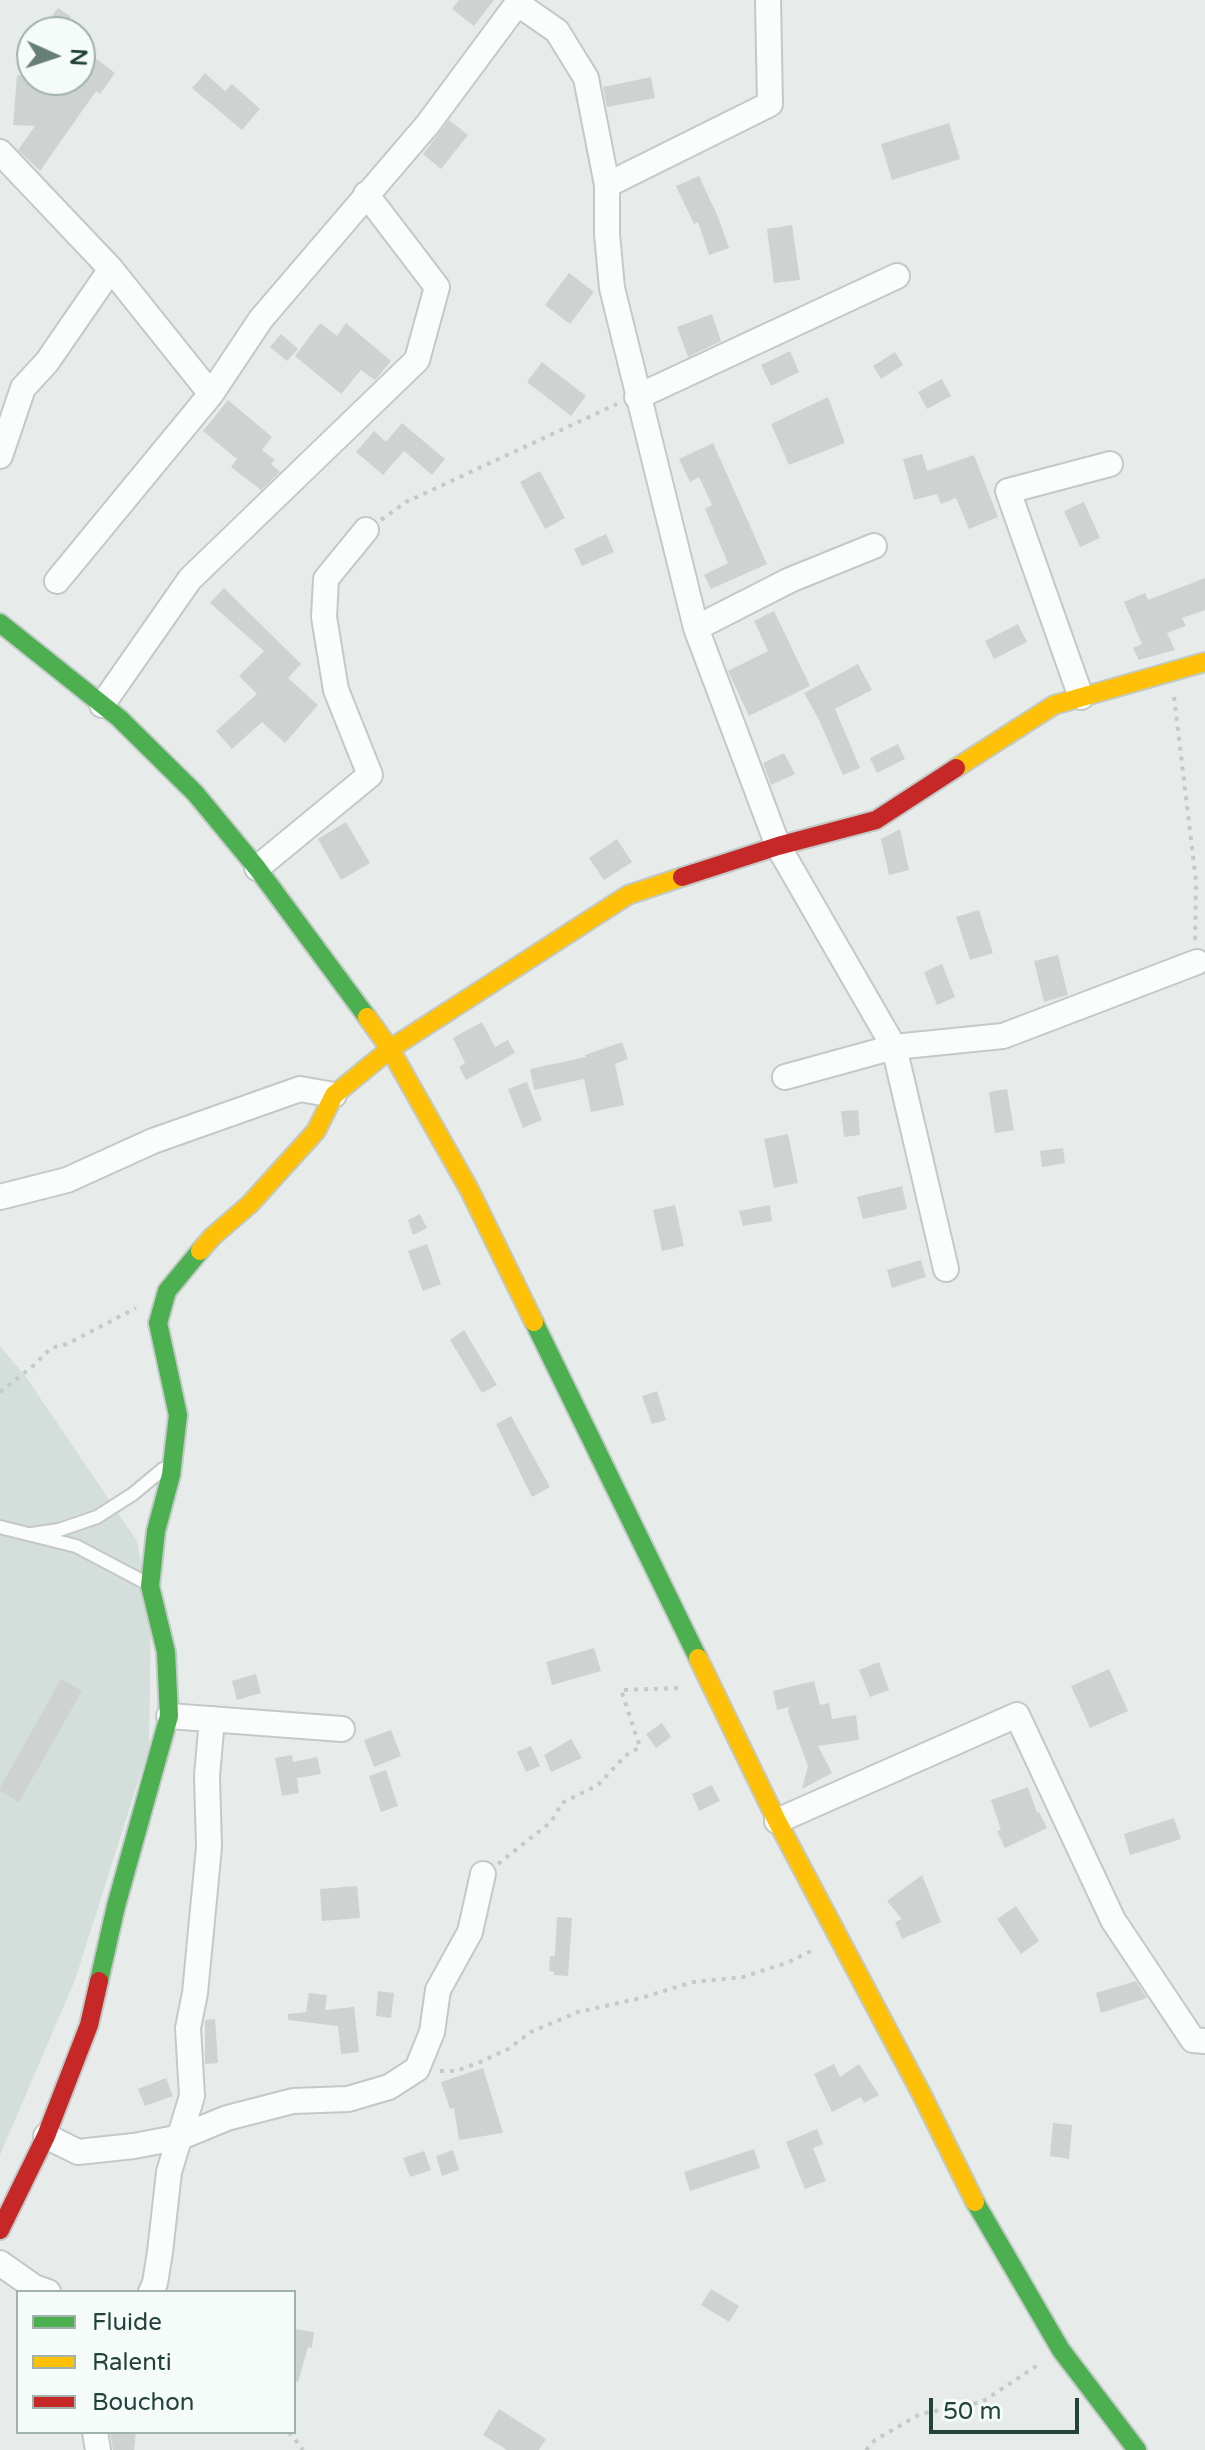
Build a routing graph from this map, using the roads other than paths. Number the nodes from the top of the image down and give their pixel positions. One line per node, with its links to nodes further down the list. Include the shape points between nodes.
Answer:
1 (768, 0): 4 (street, via 770,104)
2 (519, 2): 4 (street, via 557,31 586,78); 5 (street, via 428,124)
3 (0, 152): 6 (street)
4 (607, 185): 9 (street, via 612,288)
5 (366, 194): 8 (street, via 261,319); 19 (street, via 437,287 417,360 190,579)
6 (111, 269): 8 (street); 10 (street, via 23,388)
7 (897, 276): 9 (street)
8 (211, 394): 14 (street)
9 (637, 397): 16 (street)
10 (0, 456)
11 (1110, 464): 18 (street, via 1008,491)
12 (366, 530): 21 (street, via 326,579 324,617 336,690 370,775)
13 (874, 546): 16 (street, via 790,580)
14 (57, 581)
15 (0, 623): 19 (street)
16 (696, 628): 20 (street)
17 (1205, 662): 18 (street)
18 (1081, 697): 20 (street, via 1054,705 876,820)
19 (102, 705): 21 (street, via 195,793)
20 (778, 846): 23 (street); 24 (street, via 628,895)
21 (257, 868): 24 (street)
22 (1197, 962): 23 (street, via 1003,1036)
23 (894, 1047): 25 (street); 28 (street)
24 (390, 1049): 26 (street); 36 (street, via 469,1189)
25 (785, 1077)
26 (334, 1095): 27 (street, via 300,1089 153,1141 67,1180); 29 (street, via 316,1131 167,1291 158,1323 178,1415)
27 (0, 1197)
28 (946, 1269)
29 (173, 1449): 31 (lane, via 166,1466 97,1517); 32 (street)
30 (0, 1527): 31 (lane)
31 (32, 1534): 32 (lane, via 76,1546)
32 (150, 1586): 33 (street, via 166,1652)
33 (169, 1716): 34 (street); 39 (street, via 89,2025)
34 (212, 1719): 35 (street); 40 (street, via 209,1847 188,2028 192,2096)
35 (342, 1729)
36 (777, 1821): 38 (street, via 1017,1715 1113,1920 1193,2040); 45 (street, via 978,2208 1061,2350)
37 (483, 1874): 40 (street, via 470,1932 438,1990 432,2032 417,2069 389,2087 348,2099 293,2101 227,2118)
38 (1205, 2041)
39 (46, 2136): 40 (street, via 78,2152); 41 (street)
40 (181, 2137): 44 (street, via 169,2172)
41 (0, 2230)
42 (0, 2263): 43 (street)
43 (42, 2290)
44 (152, 2290)
45 (1137, 2450)

